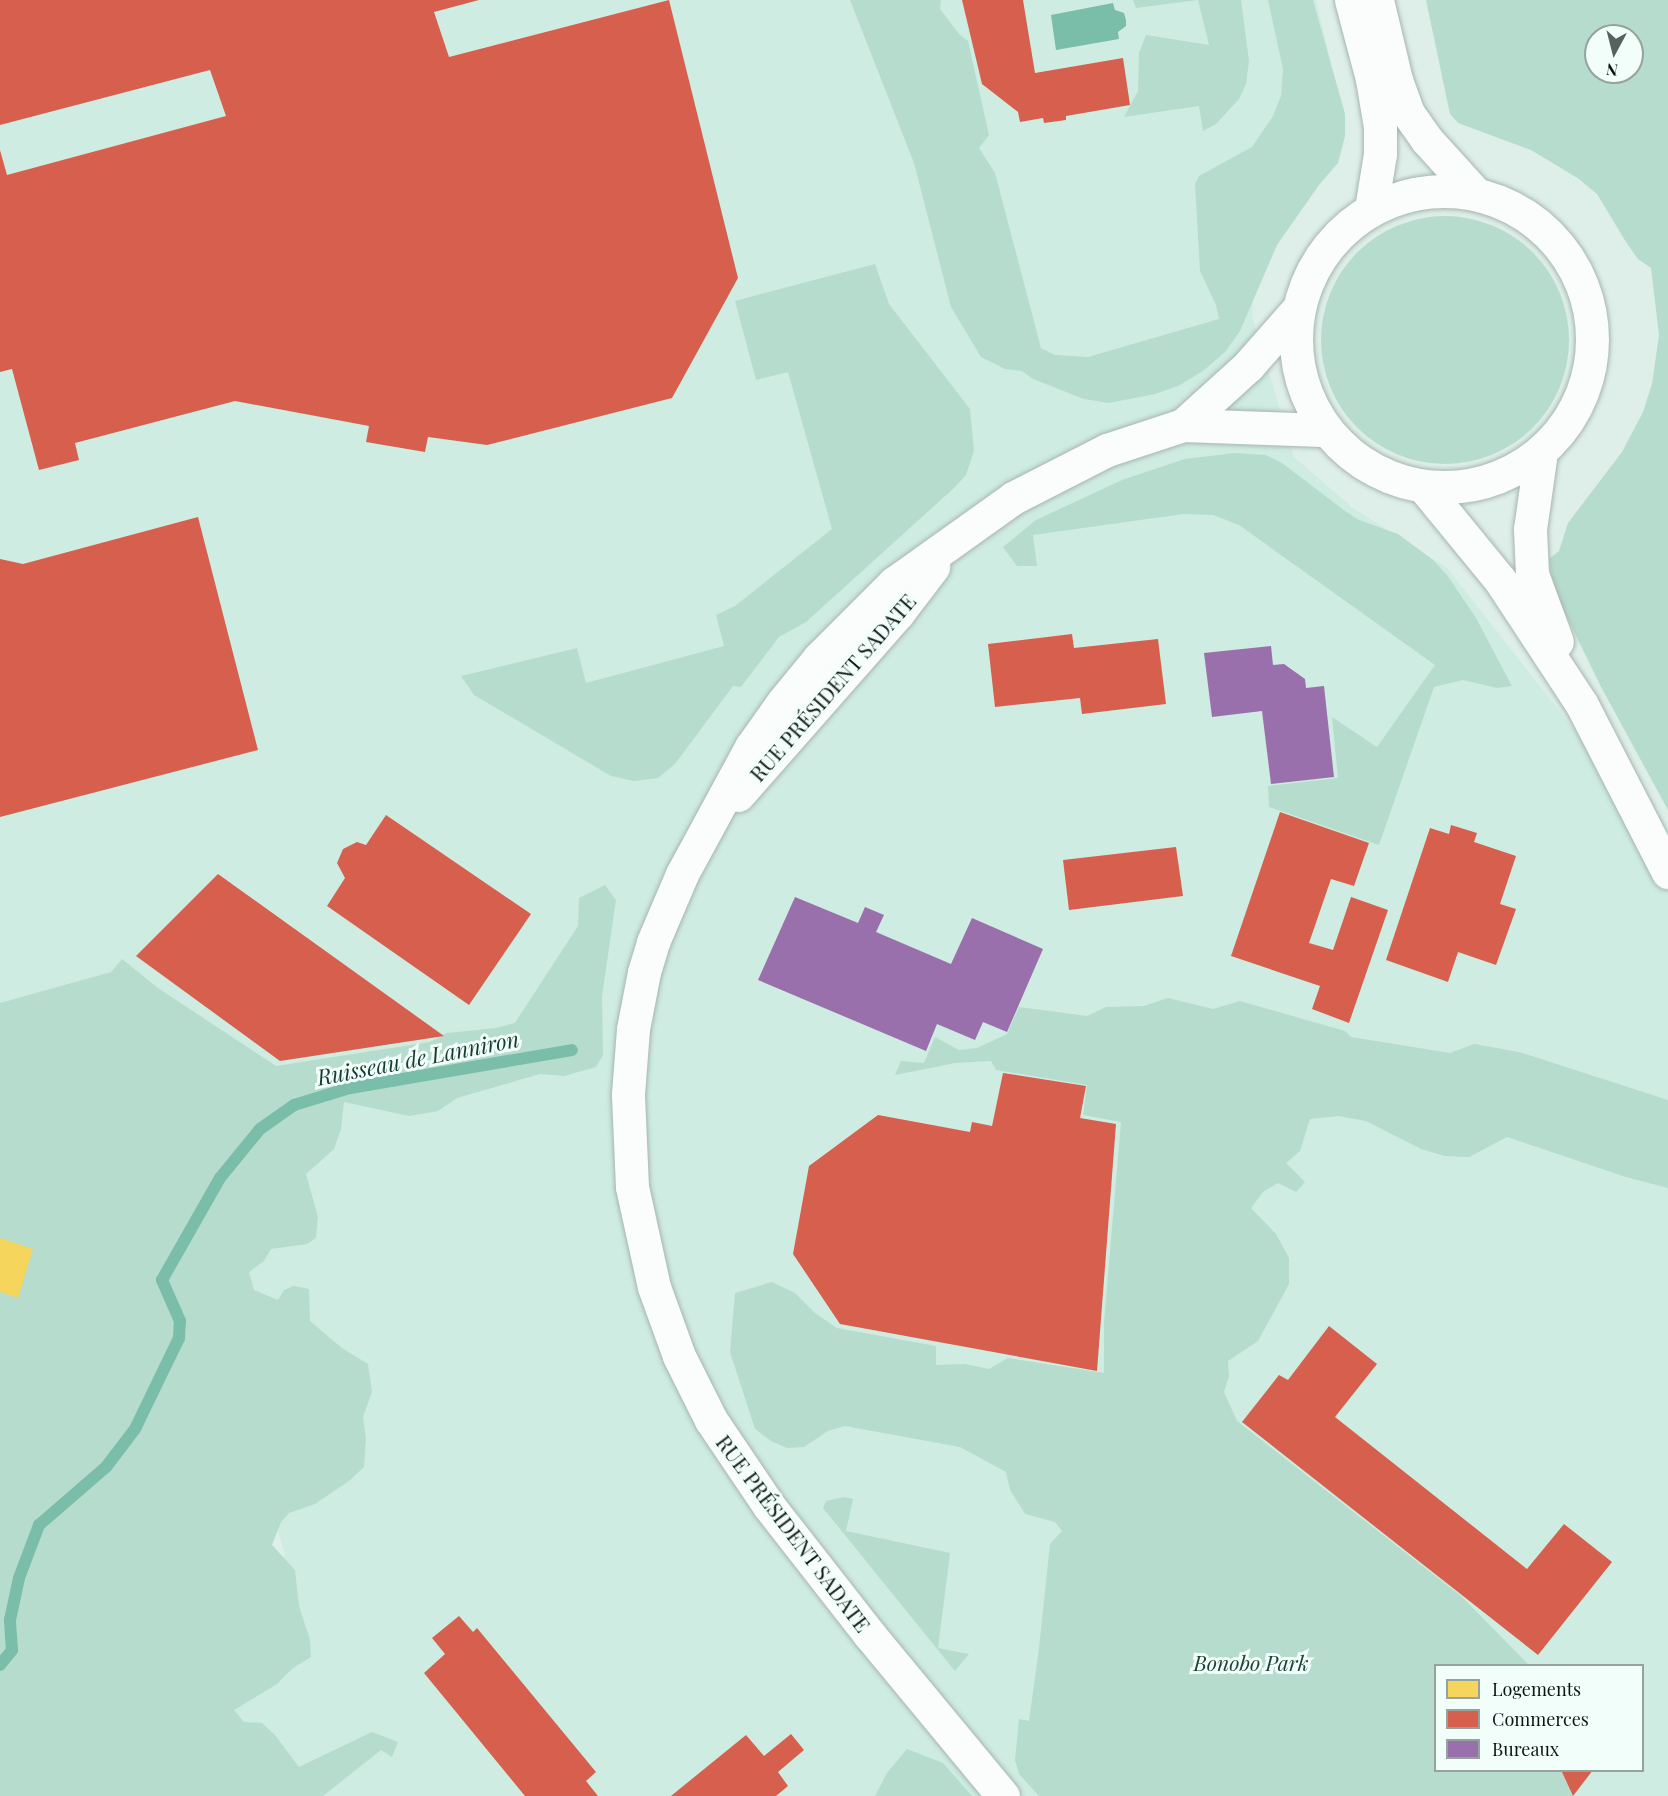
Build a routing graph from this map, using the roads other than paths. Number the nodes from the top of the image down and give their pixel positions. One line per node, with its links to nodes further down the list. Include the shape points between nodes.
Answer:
1 (1351, 0): 4 (street, via 1380,127)
2 (1377, 0): 3 (street, via 1408,113)
3 (1476, 194): 4 (street, via 1423,191); 8 (street, via 1521,211 1550,235 1577,270 1590,309 1593,341 1589,372 1579,402)
4 (1371, 209): 5 (street, via 1327,246 1309,275)
5 (1298, 309): 6 (street, via 1248,366); 7 (street, via 1299,373)
6 (1183, 425): 7 (street); 12 (street, RUE PRÉSIDENT SADATE, via 1107,450 988,514 876,598 801,679 751,747 682,874 653,942 633,1029 628,1094 630,1168 638,1220 654,1287 695,1391 745,1473 857,1620)
7 (1322, 430): 9 (street, via 1344,451 1371,468)
8 (1541, 452): 9 (street, via 1508,473 1471,484); 10 (street, via 1530,528 1532,574)
9 (1423, 486): 10 (street, via 1500,580)
10 (1582, 705): 11 (street)
11 (1668, 872)
12 (1003, 1796)

